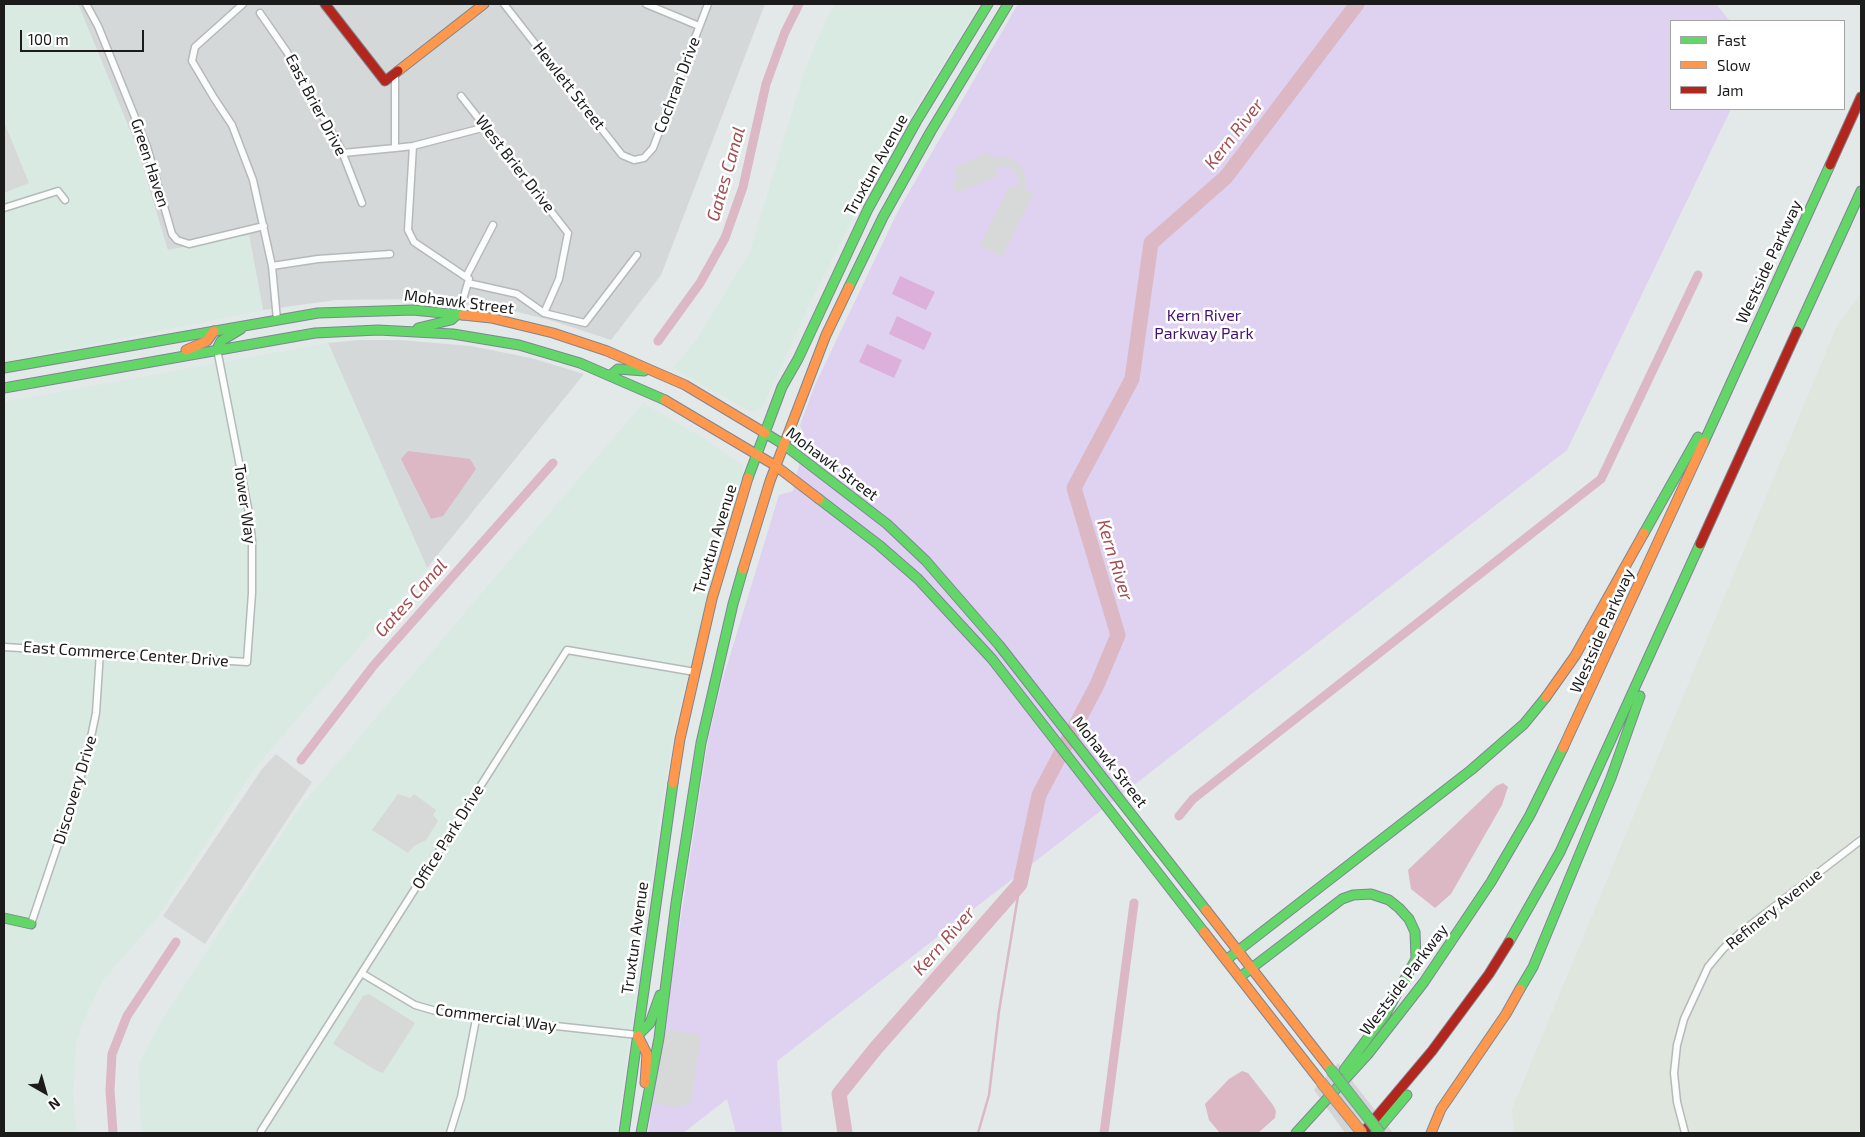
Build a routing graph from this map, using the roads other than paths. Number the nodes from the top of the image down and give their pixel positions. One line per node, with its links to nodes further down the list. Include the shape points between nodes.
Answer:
1 (86, 4): 27 (street, Green Haven, via 147,147 172,234 177,240 189,244)
2 (244, 4): 27 (street, via 195,47 192,61 241,144 254,180)
3 (325, 4): 14 (main road, via 385,81)
4 (484, 4): 14 (main road)
5 (504, 4): 21 (street, Hewlett Street, via 622,155)
6 (646, 4): 13 (street)
7 (708, 4): 13 (street, Cochran Drive)
8 (988, 4): 45 (main road, Truxtun Avenue, via 899,151 868,209 782,387)
9 (1003, 4): 12 (main road)
10 (1008, 4): 12 (main road, Truxtun Avenue)
11 (260, 13): 20 (street, East Brier Drive, via 287,52)
12 (998, 21): 46 (main road, Truxtun Avenue, via 883,216 823,342)
13 (699, 26): 21 (street, Cochran Drive, via 653,148)
14 (395, 73): 19 (street)
15 (461, 96): 17 (street, West Brier Drive)
16 (1861, 97): 40 (main road, Westside Parkway)
17 (486, 127): 18 (street); 32 (street, West Brier Drive, via 568,233 559,279)
18 (413, 146): 19 (street); 31 (street, via 408,230 414,242)
19 (395, 148): 20 (street)
20 (343, 153): 24 (street, East Brier Drive)
21 (638, 160)
22 (1861, 191): 49 (main road)
23 (66, 200): 25 (street, via 58,190)
24 (362, 203)
25 (4, 208)
26 (493, 225): 31 (street)
27 (264, 226): 30 (street)
28 (390, 254): 30 (street)
29 (638, 254): 32 (street, via 585,323)
30 (272, 266): 34 (street)
31 (467, 280): 32 (street, via 518,294); 33 (street)
32 (544, 313)
33 (459, 314): 34 (main road, Mohawk Street, via 350,310); 36 (main road, via 451,320); 42 (main road, Mohawk Street, via 553,333 607,351)
34 (277, 320): 35 (main road, Mohawk Street)
35 (249, 325): 37 (main road, Mohawk Street); 38 (main road, via 221,341)
36 (410, 330): 38 (main road, Mohawk Street, via 315,334); 43 (main road, Mohawk Street, via 519,346)
37 (214, 331): 39 (main road, via 207,341); 41 (main road, Mohawk Street)
38 (217, 349): 39 (main road, Mohawk Street); 52 (street, Tower Way, via 251,537 252,584)
39 (169, 358): 44 (main road, Mohawk Street)
40 (1742, 358): 57 (main road, via 1583,643 1535,711 1511,737 1471,770); 72 (main road, Westside Parkway, via 1581,713 1514,843 1465,923 1418,990 1368,1054)
41 (4, 368)
42 (660, 374): 43 (main road, via 626,368); 45 (main road, Mohawk Street)
43 (611, 375): 47 (main road, Mohawk Street, via 656,395)
44 (4, 388)
45 (765, 432): 46 (main road, Mohawk Street); 47 (main road, Truxtun Avenue)
46 (783, 444): 48 (main road, Truxtun Avenue); 57 (main road, Mohawk Street, via 887,524 926,561 999,645)
47 (758, 455): 48 (main road, Mohawk Street); 53 (main road, Truxtun Avenue, via 730,536)
48 (776, 466): 58 (main road, Mohawk Street, via 918,579 992,659); 63 (main road, Truxtun Avenue, via 733,604 707,714)
49 (1656, 645): 61 (main road, via 1560,852); 76 (main road, via 1611,778 1544,944 1511,1006 1441,1109)
50 (4, 647): 51 (street, East Commerce Center Drive)
51 (100, 652): 52 (street, East Commerce Center Drive); 56 (street, Discovery Drive, via 96,713 86,762)
52 (247, 662)
53 (695, 672): 60 (street, Office Park Drive, via 567,650); 65 (main road, Truxtun Avenue, via 680,739)
54 (1861, 840): 77 (street, Refinery Avenue, via 1740,933 1708,967 1684,1019 1677,1045 1674,1072)
55 (4, 918): 56 (main road)
56 (31, 924)
57 (1237, 951): 58 (main road); 59 (main road, Mohawk Street)
58 (1226, 960): 62 (main road, Mohawk Street)
59 (1251, 969): 62 (main road); 71 (main road, via 1336,902 1353,895 1370,894 1389,900 1405,913 1415,932 1417,952 1414,966 1385,1015); 75 (main road, Mohawk Street, bridge)
60 (363, 974): 64 (street, Commercial Way, via 415,1005); 67 (street, Office Park Drive)
61 (1489, 974): 73 (main road, via 1432,1051); 74 (main road, via 1437,1057)
62 (1240, 977): 73 (main road, Mohawk Street, bridge)
63 (665, 979): 65 (main road, via 650,1023); 66 (main road, Truxtun Avenue, via 659,1038)
64 (476, 1019): 65 (street, Commercial Way); 68 (street, via 461,1097)
65 (638, 1035): 66 (main road, via 647,1054); 69 (main road, Truxtun Avenue)
66 (644, 1113): 70 (main road, Truxtun Avenue)
67 (261, 1133)
68 (450, 1133)
69 (624, 1133)
70 (641, 1133)
71 (1291, 1133)
72 (1296, 1133)
73 (1362, 1133)
74 (1375, 1133)
75 (1380, 1133)
76 (1431, 1133)
77 (1685, 1133)

